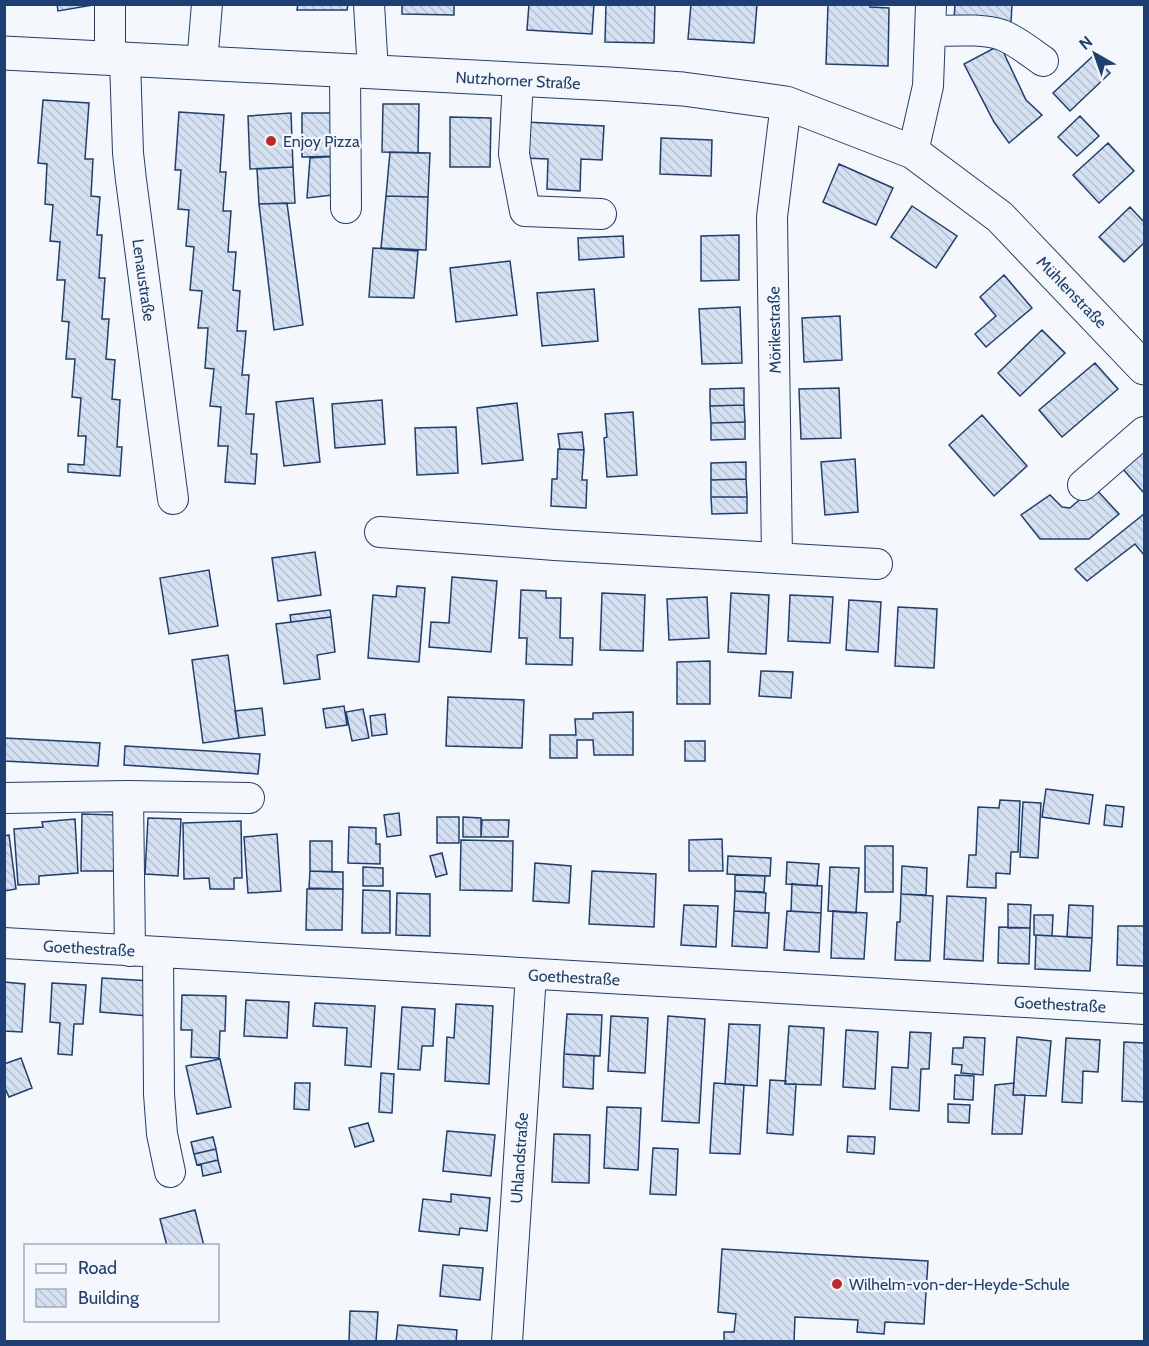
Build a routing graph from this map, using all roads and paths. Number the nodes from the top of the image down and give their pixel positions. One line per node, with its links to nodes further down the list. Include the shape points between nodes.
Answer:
1 (110, 4): 6 (street, Lenaustraße)
2 (207, 4): 8 (street)
3 (369, 4): 9 (street)
4 (931, 18): 7 (street, via 1002,35); 12 (street, via 928,86)
5 (4, 53): 6 (main road, Nutzhorner Straße)
6 (117, 59): 8 (main road, Nutzhorner Straße); 19 (street, Lenaustraße)
7 (1043, 61)
8 (202, 64): 9 (main road, Nutzhorner Straße)
9 (359, 72): 10 (main road, Nutzhorner Straße); 13 (street)
10 (518, 80): 11 (main road, Nutzhorner Straße, via 683,89); 14 (street, via 514,154 525,211)
11 (786, 103): 12 (main road, Nutzhorner Straße); 21 (street, Mörikestraße, via 772,217)
12 (913, 152): 15 (main road, Nutzhorner Straße)
13 (346, 208)
14 (601, 214)
15 (1000, 217): 16 (main road, Mühlenstraße)
16 (1144, 368)
17 (1144, 432): 18 (street)
18 (1083, 485)
19 (173, 499)
20 (380, 532): 21 (street)
21 (777, 557): 22 (street)
22 (877, 564)
23 (128, 796): 24 (street); 25 (street); 27 (street)
24 (4, 798)
25 (249, 798)
26 (4, 944): 27 (street, Goethestraße)
27 (144, 951): 28 (street, Goethestraße); 30 (street, via 162,1134)
28 (531, 974): 29 (street, Goethestraße); 31 (street, Uhlandstraße)
29 (1144, 1009)
30 (170, 1172)
31 (507, 1341)

